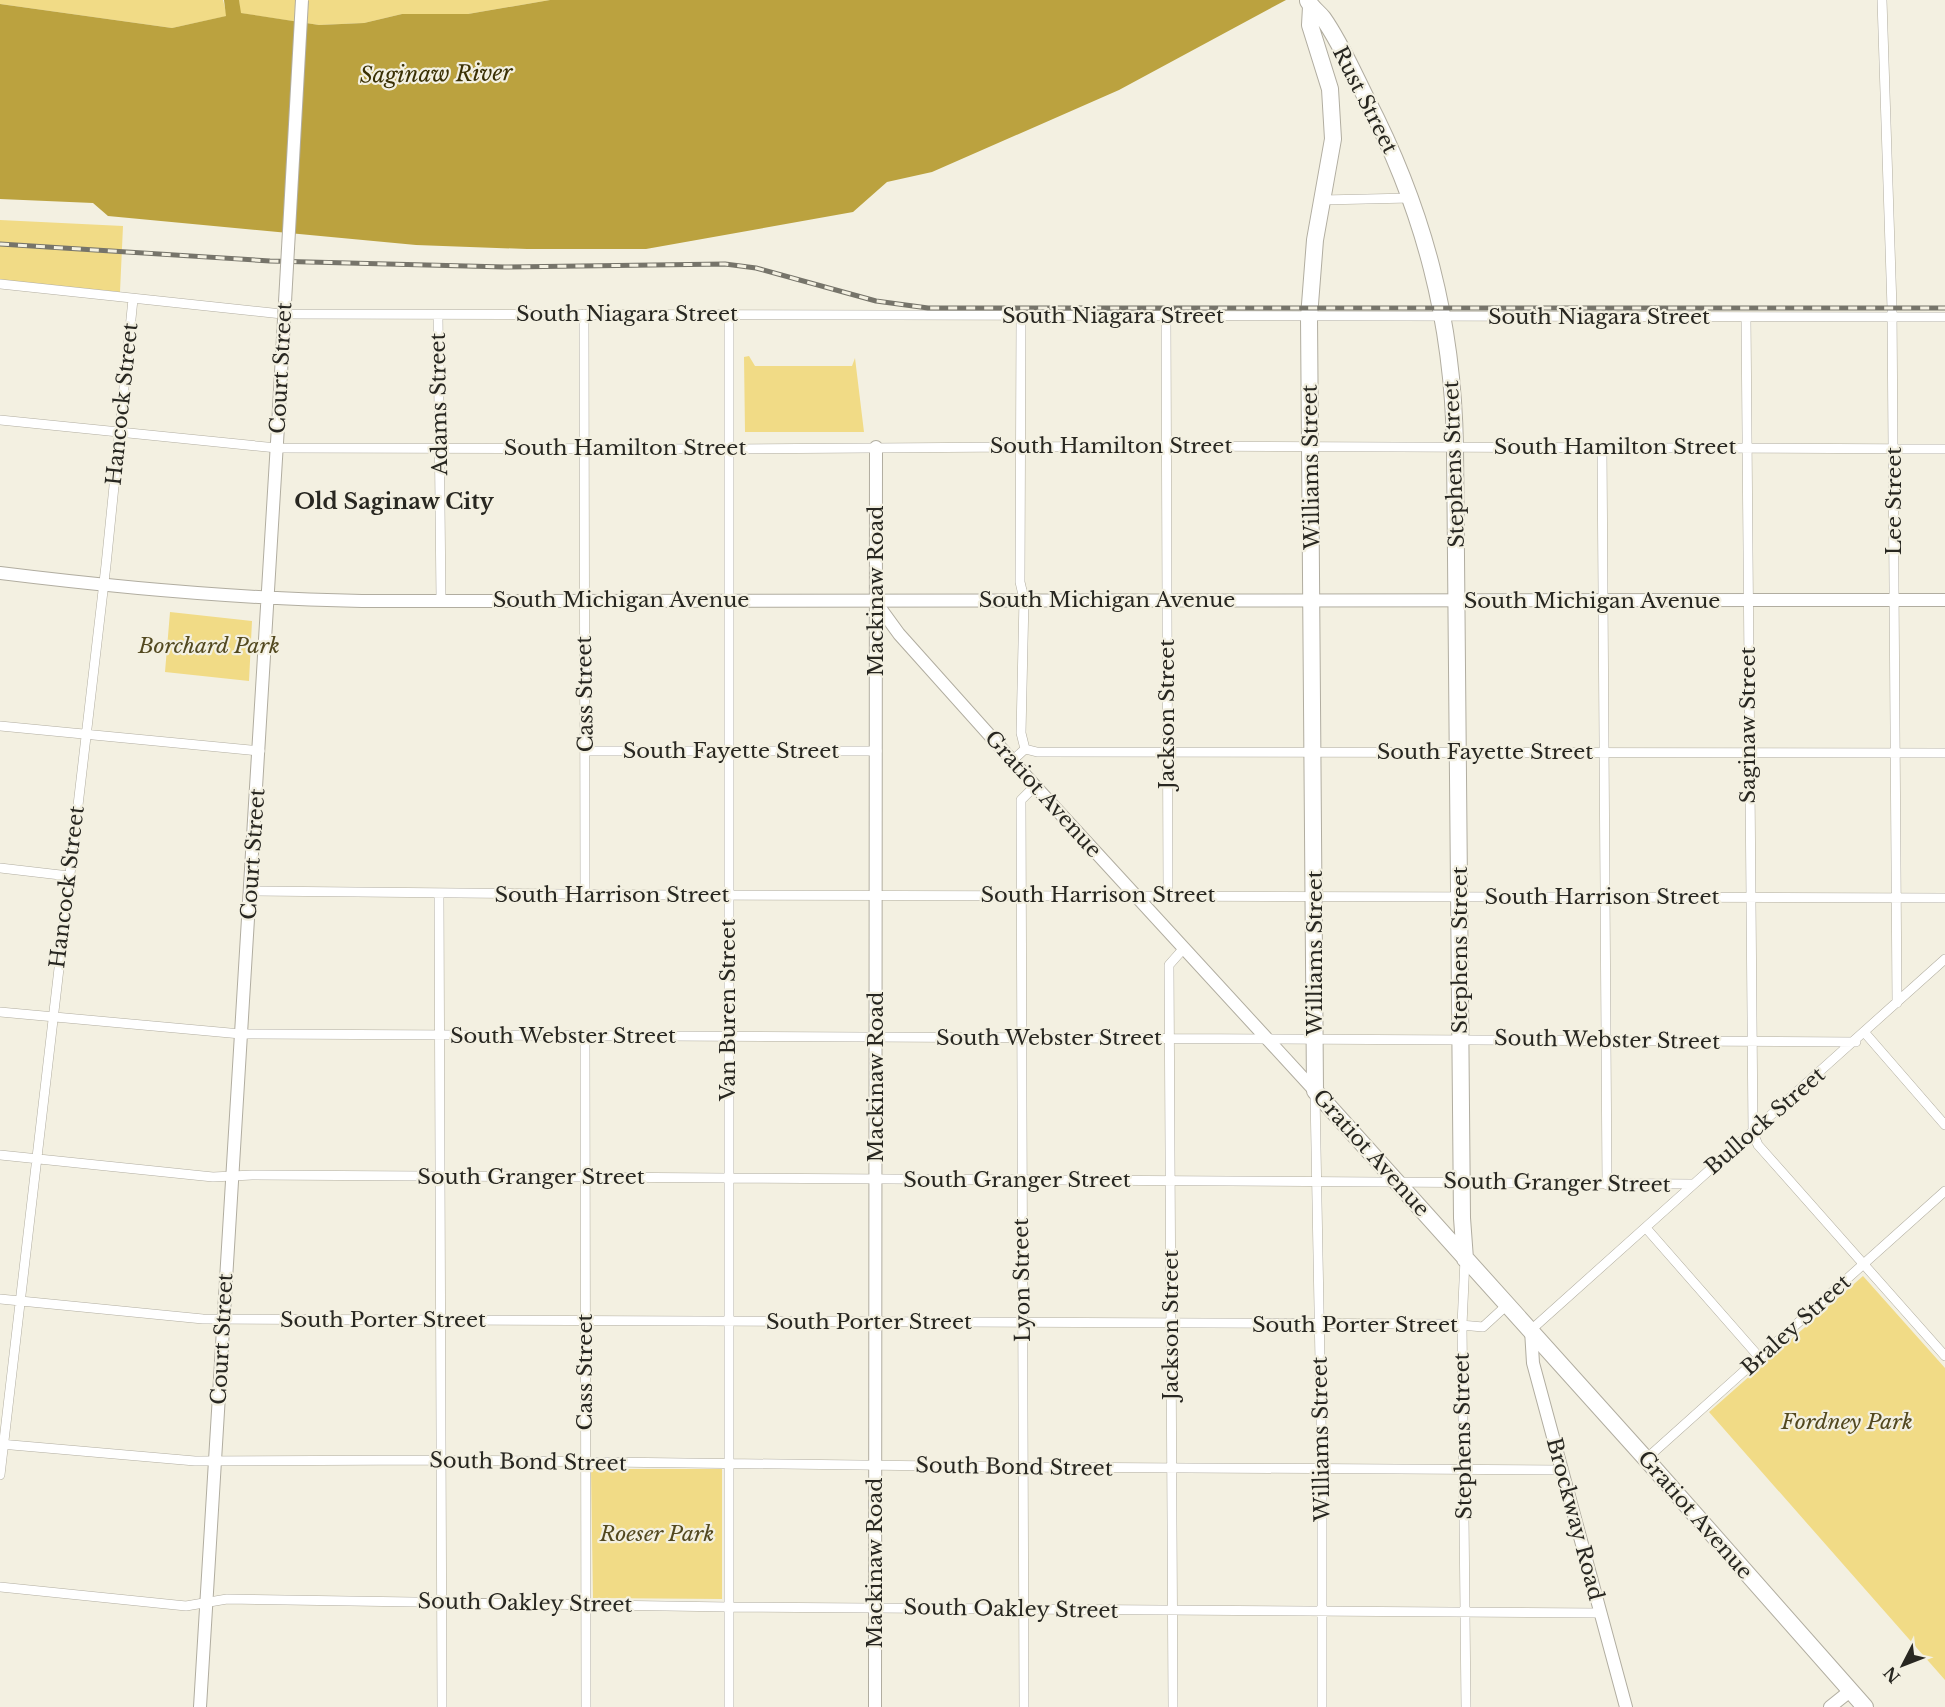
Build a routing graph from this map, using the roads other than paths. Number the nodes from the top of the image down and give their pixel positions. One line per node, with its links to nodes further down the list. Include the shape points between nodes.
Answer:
1 (302, 0): 28 (street, Court Street, bridge)
2 (1882, 0): 16 (street, Lee Street)
3 (1310, 3): 4 (highway, Rust Street, via 1366,97); 5 (highway, Williams Street, via 1310,25 1322,57 1332,106 1334,138)
4 (1410, 198): 5 (street); 13 (highway, Stephens Street)
5 (1323, 200): 14 (highway, Williams Street, via 1315,240)
6 (0, 284): 7 (street, South Niagara Street)
7 (133, 299): 10 (street, South Niagara Street, via 282,314); 19 (street, Hancock Street)
8 (584, 314): 9 (street, South Niagara Street); 10 (street, South Niagara Street); 22 (street, Cass Street)
9 (729, 314): 11 (street, South Niagara Street); 30 (street, Van Buren Street)
10 (438, 315): 29 (street, Adams Street)
11 (1021, 316): 12 (street, South Niagara Street); 20 (street)
12 (1166, 316): 14 (street, South Niagara Street); 21 (street, Jackson Street)
13 (1444, 316): 14 (street, South Niagara Street); 15 (street, South Niagara Street); 25 (highway, Stephens Street, via 1453,387)
14 (1309, 317): 24 (highway, Williams Street)
15 (1746, 317): 16 (street, South Niagara Street); 27 (street, Saginaw Street)
16 (1892, 317): 17 (street, South Niagara Street); 31 (street, Lee Street)
17 (1945, 317)
18 (0, 420): 19 (street, South Hamilton Street)
19 (119, 432): 28 (street, South Hamilton Street); 34 (street, Hancock Street)
20 (1020, 446): 21 (street, South Hamilton Street); 23 (street, South Hamilton Street); 37 (street, via 1020,582)
21 (1167, 446): 24 (street, South Hamilton Street); 38 (street, Jackson Street)
22 (583, 447): 29 (street, South Hamilton Street); 30 (street, South Hamilton Street); 40 (street, Cass Street)
23 (876, 447): 30 (street, South Hamilton Street); 43 (street, Mackinaw Road)
24 (1311, 447): 25 (street, South Hamilton Street); 47 (highway, Williams Street)
25 (1455, 447): 26 (street, South Hamilton Street); 44 (highway, Stephens Street)
26 (1602, 447): 27 (street, South Hamilton Street); 45 (street)
27 (1748, 447): 31 (street, South Hamilton Street); 46 (street, Saginaw Street)
28 (277, 448): 29 (street, South Hamilton Street); 35 (street, Court Street)
29 (440, 448): 39 (street, Adams Street)
30 (729, 449): 36 (street, Van Buren Street)
31 (1894, 449): 32 (street, South Hamilton Street); 41 (street, Lee Street)
32 (1945, 449)
33 (0, 573): 34 (street, South Michigan Avenue)
34 (102, 586): 35 (street, South Michigan Avenue); 49 (street, Hancock Street)
35 (268, 599): 39 (street, South Michigan Avenue); 51 (street, Court Street)
36 (729, 599): 40 (street, South Michigan Avenue); 43 (street, South Michigan Avenue); 54 (street, Van Buren Street)
37 (1024, 599): 38 (street, South Michigan Avenue); 43 (street, South Michigan Avenue); 50 (street, via 1021,733)
38 (1166, 599): 47 (street, South Michigan Avenue); 55 (street, Jackson Street)
39 (441, 600): 40 (street, South Michigan Avenue)
40 (584, 600): 52 (street, Cass Street)
41 (1894, 600): 42 (street, South Michigan Avenue); 46 (street, South Michigan Avenue); 60 (street, Lee Street)
42 (1945, 600)
43 (875, 601): 53 (street, Mackinaw Road); 62 (street, Gratiot Avenue, via 899,634)
44 (1458, 601): 45 (street, South Michigan Avenue); 47 (street, South Michigan Avenue); 57 (highway, Stephens Street)
45 (1603, 601): 46 (street, South Michigan Avenue); 58 (street)
46 (1748, 601): 59 (street, Saginaw Street)
47 (1313, 602): 56 (highway, Williams Street)
48 (0, 726): 49 (street)
49 (85, 735): 51 (street); 65 (street, Hancock Street)
50 (1025, 749): 55 (street, South Fayette Street); 62 (street)
51 (260, 750): 66 (street, Court Street)
52 (585, 751): 54 (street, South Fayette Street); 69 (street, Cass Street)
53 (877, 751): 54 (street, South Fayette Street); 68 (street, Mackinaw Road)
54 (729, 752): 70 (street, Van Buren Street)
55 (1167, 752): 56 (street, South Fayette Street); 72 (street, Jackson Street)
56 (1314, 752): 57 (street, South Fayette Street); 73 (highway, Williams Street)
57 (1458, 752): 58 (street, South Fayette Street); 74 (highway, Stephens Street)
58 (1604, 753): 59 (street, South Fayette Street); 76 (street)
59 (1748, 753): 60 (street, South Fayette Street); 77 (street, Saginaw Street)
60 (1895, 753): 61 (street, South Fayette Street); 78 (street, Lee Street)
61 (1945, 753)
62 (1012, 760): 63 (street, Gratiot Avenue)
63 (1035, 786): 71 (street, Lyon Street, via 1021,800); 75 (street, Gratiot Avenue)
64 (0, 868): 65 (street)
65 (69, 876): 84 (street, Hancock Street)
66 (251, 891): 67 (street, South Harrison Street); 86 (street, Court Street)
67 (439, 894): 69 (street, South Harrison Street); 87 (street)
68 (875, 894): 70 (street, South Harrison Street); 71 (street, South Harrison Street); 91 (street, Mackinaw Road)
69 (585, 895): 70 (street, South Harrison Street)
70 (728, 895): 89 (street, Van Buren Street)
71 (1021, 895): 75 (street, South Harrison Street); 92 (street, Lyon Street)
72 (1168, 895): 73 (street, South Harrison Street); 75 (street, South Harrison Street)
73 (1315, 895): 74 (street, South Harrison Street); 93 (highway, Williams Street)
74 (1460, 895): 76 (street, South Harrison Street); 94 (highway, Stephens Street)
75 (1136, 896): 80 (street, Gratiot Avenue)
76 (1606, 897): 77 (street, South Harrison Street); 96 (street)
77 (1750, 897): 78 (street, South Harrison Street); 97 (street, Saginaw Street)
78 (1895, 898): 79 (street, South Harrison Street); 82 (street, Lee Street)
79 (1945, 898)
80 (1184, 948): 90 (street, Jackson Street, via 1169,965); 95 (street, Gratiot Avenue)
81 (1945, 959): 82 (street, Bullock Street)
82 (1897, 1003): 85 (street, Bullock Street)
83 (0, 1012): 84 (street, South Webster Street)
84 (52, 1017): 86 (street, South Webster Street); 103 (street, Hancock Street)
85 (1865, 1033): 98 (street, Bullock Street); 100 (street)
86 (242, 1034): 87 (street, South Webster Street); 104 (street, Court Street)
87 (440, 1035): 88 (street, South Webster Street); 105 (street)
88 (585, 1036): 89 (street, South Webster Street); 106 (street, Cass Street)
89 (729, 1037): 91 (street, South Webster Street); 107 (street, Van Buren Street)
90 (1170, 1037): 92 (street, South Webster Street); 95 (street, South Webster Street); 110 (street, Jackson Street)
91 (876, 1038): 92 (street, South Webster Street); 108 (street, Mackinaw Road)
92 (1021, 1038): 109 (street, Lyon Street)
93 (1316, 1038): 94 (street, South Webster Street); 95 (street, South Webster Street); 99 (highway, Williams Street)
94 (1461, 1038): 96 (street, South Webster Street); 113 (highway, Stephens Street)
95 (1267, 1039): 99 (street, Gratiot Avenue)
96 (1605, 1041): 97 (street, South Webster Street); 115 (street)
97 (1752, 1042): 98 (street, South Webster Street); 101 (street, Saginaw Street)
98 (1856, 1042): 101 (street, Bullock Street)
99 (1315, 1091): 111 (highway, Gratiot Avenue); 112 (street, Williams Street)
100 (1945, 1125)
101 (1753, 1133): 114 (street, Bullock Street); 119 (street, via 1758,1145)
102 (0, 1155): 103 (street, South Granger Street)
103 (36, 1159): 104 (street, South Granger Street, via 213,1177); 121 (street, Hancock Street)
104 (233, 1175): 105 (street, South Granger Street); 123 (street, Court Street)
105 (440, 1177): 106 (street, South Granger Street); 124 (street)
106 (585, 1177): 107 (street, South Granger Street); 125 (street, Cass Street)
107 (729, 1178): 108 (street, South Granger Street); 126 (street, Van Buren Street)
108 (876, 1180): 109 (street, South Granger Street); 127 (street, Mackinaw Road)
109 (1021, 1180): 110 (street, South Granger Street); 128 (street, Lyon Street)
110 (1170, 1181): 112 (street, South Granger Street); 129 (street, Jackson Street)
111 (1396, 1181): 112 (street, South Granger Street); 113 (street, South Granger Street); 118 (highway, Gratiot Avenue)
112 (1318, 1182): 131 (street, Williams Street)
113 (1462, 1182): 115 (street, South Granger Street); 118 (highway, Stephens Street)
114 (1694, 1184): 115 (street, South Granger Street); 117 (street, Bullock Street)
115 (1607, 1185)
116 (1945, 1191): 119 (street, Braley Street)
117 (1646, 1228): 132 (street, Bullock Street); 134 (street)
118 (1465, 1258): 122 (highway, Gratiot Avenue); 130 (street, Stephens Street)
119 (1864, 1264): 133 (street); 134 (street, Braley Street)
120 (0, 1299): 121 (street, South Porter Street)
121 (20, 1301): 123 (street, South Porter Street); 135 (street, Hancock Street)
122 (1507, 1305): 130 (street, South Porter Street, via 1483,1327); 132 (highway, Gratiot Avenue)
123 (222, 1319): 124 (street, South Porter Street); 137 (street, Court Street)
124 (440, 1320): 125 (street, South Porter Street); 138 (street)
125 (585, 1321): 126 (street, South Porter Street); 139 (street, Cass Street)
126 (730, 1321): 127 (street, South Porter Street); 140 (street, Van Buren Street)
127 (875, 1322): 128 (street, South Porter Street); 141 (street, Mackinaw Road)
128 (1023, 1323): 129 (street, South Porter Street); 142 (street, Lyon Street)
129 (1170, 1324): 131 (street, South Porter Street); 143 (street, Jackson Street)
130 (1462, 1324): 131 (street, South Porter Street); 146 (street, Stephens Street)
131 (1319, 1326): 144 (street, Williams Street)
132 (1531, 1330): 136 (highway, Gratiot Avenue); 145 (street, Brockway Road, via 1533,1363)
133 (1945, 1356)
134 (1760, 1358): 136 (street, Braley Street)
135 (2, 1444): 137 (street, South Bond Street); 147 (street, Hancock Street)
136 (1646, 1459): 159 (highway, Gratiot Avenue)
137 (215, 1460): 138 (street, South Bond Street); 150 (street, Court Street)
138 (441, 1460): 139 (street, South Bond Street); 149 (street)
139 (585, 1463): 140 (street, South Bond Street); 151 (street, Cass Street)
140 (729, 1463): 141 (street, South Bond Street); 152 (street, Van Buren Street)
141 (875, 1466): 142 (street, South Bond Street); 153 (street, Mackinaw Road)
142 (1023, 1467): 143 (street, South Bond Street); 154 (street, Lyon Street)
143 (1171, 1468): 144 (street, South Bond Street); 155 (street, Jackson Street)
144 (1322, 1469): 146 (street, South Bond Street); 156 (street, Williams Street)
145 (1562, 1470): 146 (street, South Bond Street); 157 (street, Brockway Road)
146 (1464, 1471): 158 (street, Stephens Street)
147 (0, 1475)
148 (0, 1587): 150 (street, South Oakley Street, via 186,1606)
149 (441, 1602): 150 (street, South Oakley Street, via 227,1599); 151 (street, South Oakley Street); 161 (street)
150 (206, 1603): 160 (street, Court Street)
151 (585, 1604): 152 (street, South Oakley Street); 162 (street, Cass Street)
152 (729, 1607): 153 (street, South Oakley Street); 163 (street, Van Buren Street)
153 (875, 1607): 154 (street, South Oakley Street); 164 (street, Mackinaw Road)
154 (1023, 1609): 155 (street, South Oakley Street); 165 (street, Lyon Street)
155 (1172, 1611): 156 (street, South Oakley Street); 166 (street, Jackson Street)
156 (1322, 1612): 158 (street, South Oakley Street); 167 (street, Williams Street)
157 (1600, 1613): 158 (street, South Oakley Street); 169 (street, Brockway Road)
158 (1465, 1614): 168 (street, Stephens Street)
159 (1850, 1691): 170 (street); 171 (highway, Gratiot Avenue)
160 (200, 1707)
161 (442, 1707)
162 (586, 1707)
163 (729, 1707)
164 (875, 1707)
165 (1024, 1707)
166 (1173, 1707)
167 (1322, 1707)
168 (1466, 1707)
169 (1626, 1707)
170 (1830, 1707)
171 (1865, 1707)

